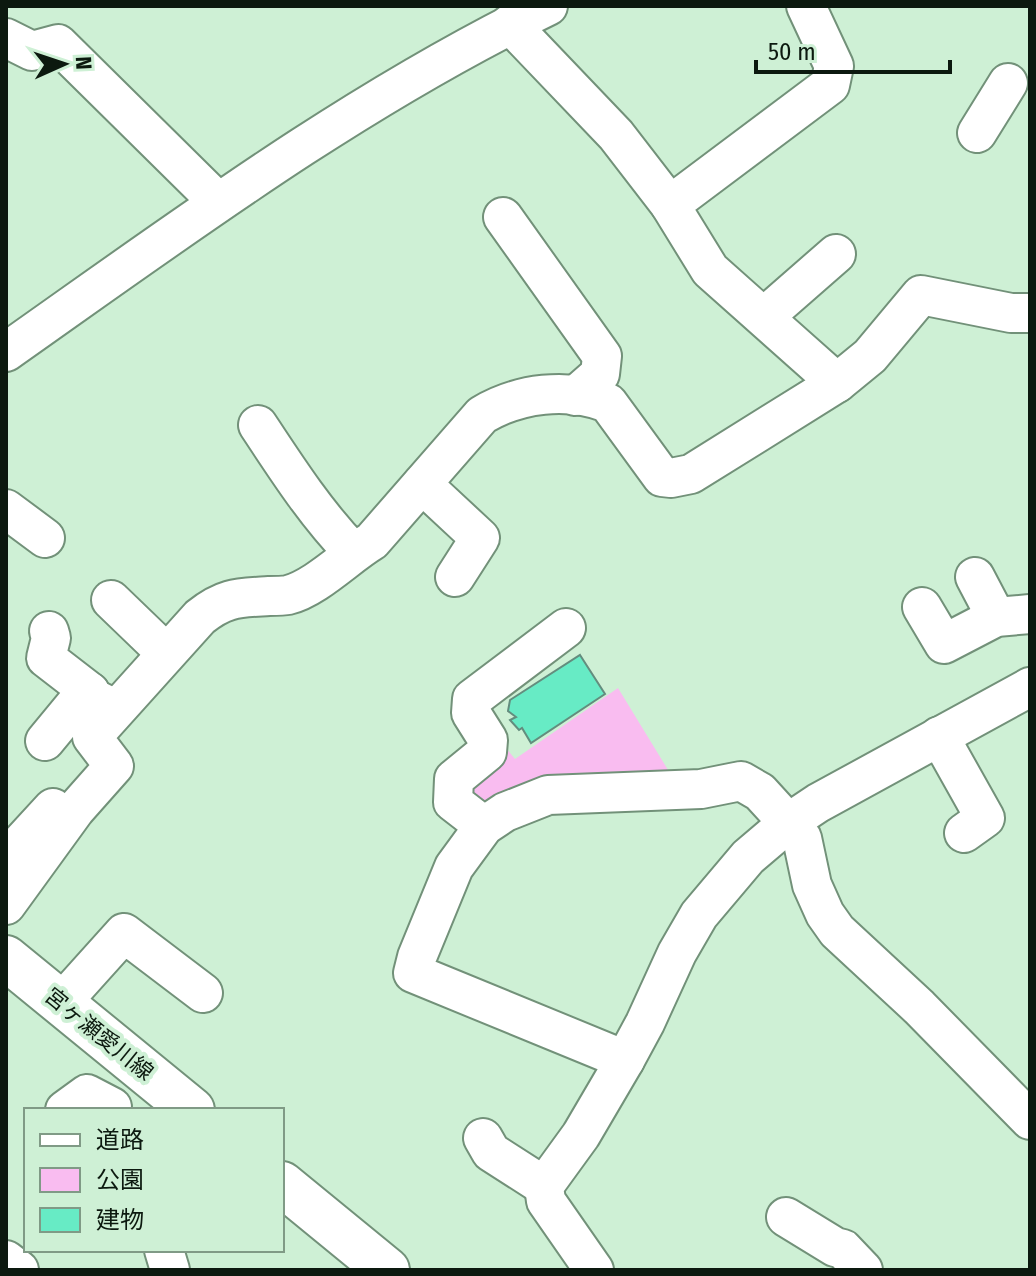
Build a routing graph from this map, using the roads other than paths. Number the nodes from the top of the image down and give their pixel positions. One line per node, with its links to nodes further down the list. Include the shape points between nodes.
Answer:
1 (548, 6): 3 (street)
2 (806, 6): 8 (street, via 834,66 830,85 772,114)
3 (510, 24): 7 (street, via 388,92); 8 (street, via 616,135)
4 (6, 38): 7 (street, via 32,51 58,44)
5 (1008, 84): 6 (street)
6 (977, 133)
7 (218, 202): 13 (street)
8 (670, 205): 12 (street, via 710,270)
9 (519, 228): 15 (street, via 592,321 602,356 600,374)
10 (836, 254): 12 (street)
11 (1030, 313): 14 (street, via 921,295 870,356)
12 (764, 317): 14 (street)
13 (6, 352)
14 (837, 383): 15 (street, via 691,474 671,478 662,477 608,403)
15 (575, 396): 17 (street, via 530,395 501,404 482,415)
16 (274, 434): 18 (street, via 337,536)
17 (422, 484): 18 (street, via 372,541); 19 (street, via 480,538)
18 (353, 552): 26 (street, via 289,595 231,598 216,604)
19 (455, 577)
20 (975, 577): 23 (street)
21 (111, 600): 26 (street)
22 (922, 607): 23 (street, via 944,644)
23 (1013, 616)
24 (566, 628): 33 (street, via 472,699 471,713 488,740 487,752 454,779 453,802)
25 (49, 631): 28 (street, via 46,658)
26 (166, 653): 28 (street)
27 (1030, 687): 29 (street)
28 (102, 701): 30 (street, via 83,695); 31 (street, via 92,737 114,766)
29 (939, 736): 32 (street); 34 (street, via 985,818)
30 (45, 741)
31 (75, 810): 35 (street, via 61,805 50,809); 36 (street)
32 (788, 823): 33 (street, via 760,792 741,781 701,789 548,795); 41 (street, via 748,857 699,915); 46 (street, via 802,838 812,885 837,931)
33 (484, 826): 41 (street, via 454,867 417,957 410,990)
34 (964, 833)
35 (6, 859)
36 (6, 905)
37 (6, 958): 40 (main road, 宮ヶ瀬愛川線)
38 (192, 976): 40 (street, via 124,933)
39 (6, 985): 42 (main road, 宮ヶ瀬愛川線)
40 (61, 1003): 45 (main road, 宮ヶ瀬愛川線)
41 (625, 1060): 49 (street)
42 (114, 1098): 43 (street, via 87,1094); 44 (main road, 宮ヶ瀬愛川線)
43 (68, 1108)
44 (152, 1108)
45 (190, 1108)
46 (1030, 1120)
47 (483, 1138): 49 (street, via 491,1152)
48 (284, 1186): 56 (main road)
49 (544, 1186): 57 (street, via 546,1201)
50 (284, 1213): 55 (main road)
51 (786, 1217): 52 (street)
52 (848, 1255)
53 (6, 1260): 54 (street)
54 (19, 1270)
55 (353, 1270)
56 (387, 1270)
57 (594, 1270)

